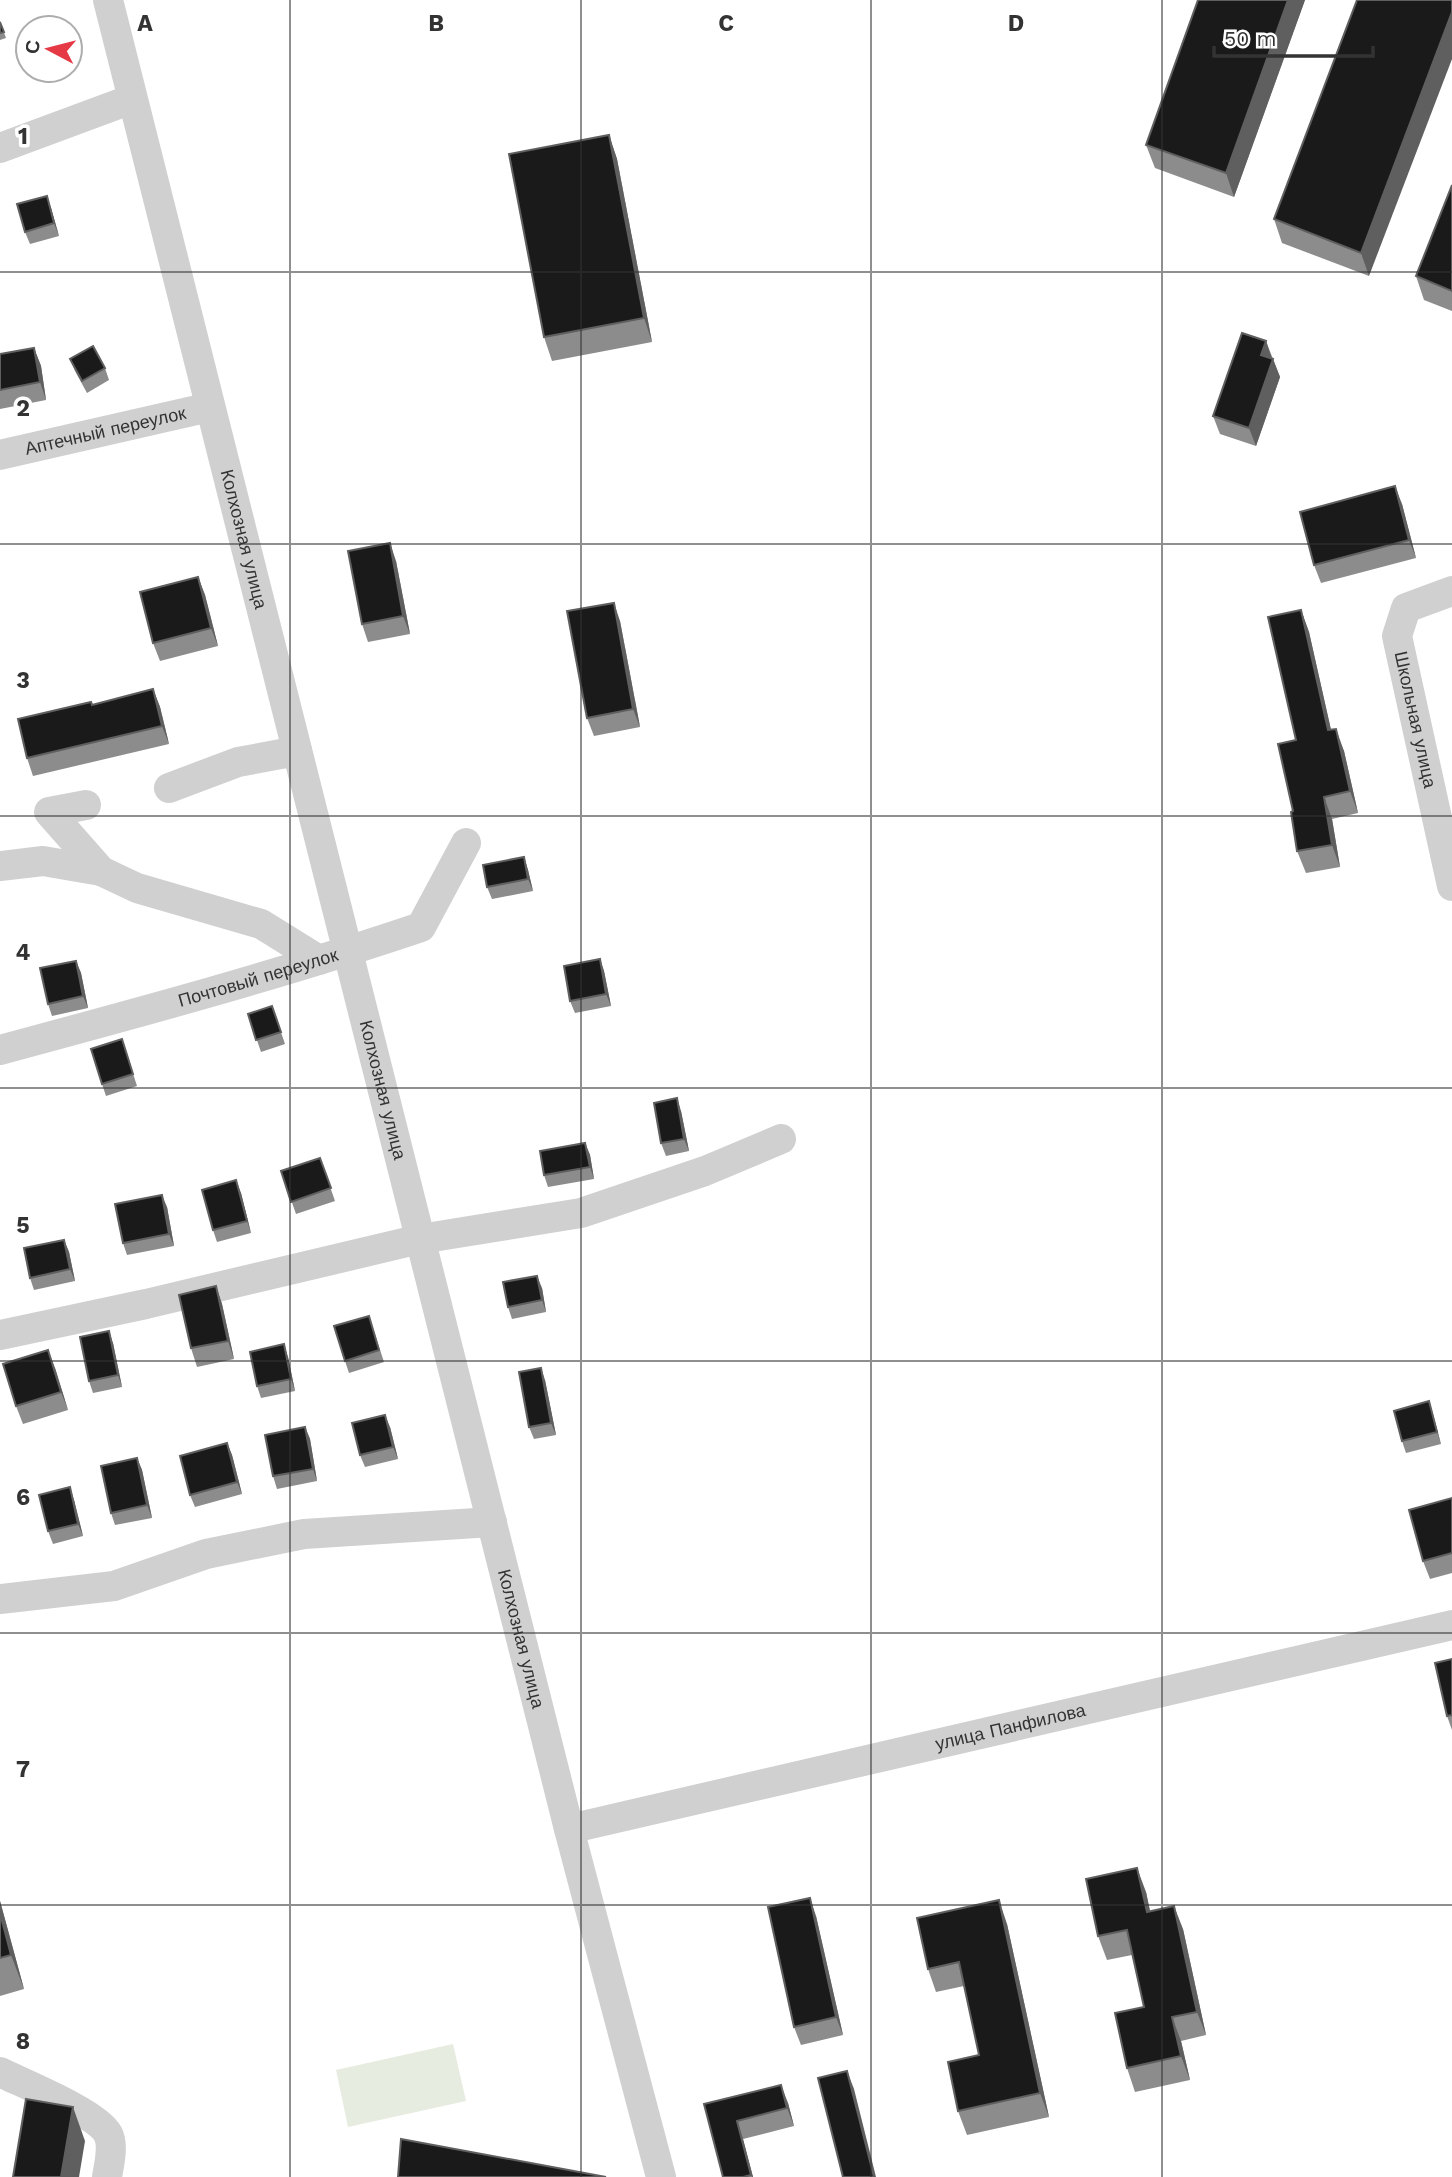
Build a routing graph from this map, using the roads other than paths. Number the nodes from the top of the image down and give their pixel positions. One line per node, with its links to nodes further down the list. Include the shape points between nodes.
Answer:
1 (108, 0): 2 (street, Колхозная улица)
2 (132, 99): 3 (street); 4 (street, Колхозная улица)
3 (0, 148)
4 (210, 407): 5 (street, Аптечный переулок); 7 (street, Колхозная улица)
5 (0, 455)
6 (1452, 591): 13 (street, Школьная улица, via 1406,608 1397,636)
7 (297, 751): 8 (street, via 238,762); 14 (street, Колхозная улица)
8 (169, 788)
9 (86, 805): 12 (street, via 49,813)
10 (466, 843): 14 (street, Почтовый переулок, via 421,928)
11 (0, 866): 12 (street, via 43,861)
12 (100, 871): 15 (street, via 137,888 261,924)
13 (1452, 886)
14 (348, 952): 15 (street, Почтовый переулок); 18 (street, Колхозная улица)
15 (319, 960): 16 (street, Почтовый переулок)
16 (0, 1050)
17 (781, 1139): 18 (street, via 705,1171 581,1213)
18 (420, 1239): 19 (street); 20 (street, Колхозная улица)
19 (0, 1335)
20 (492, 1522): 21 (street, via 304,1534 206,1554 114,1586); 23 (street, Колхозная улица)
21 (0, 1599)
22 (1452, 1625): 23 (street, улица Панфилова)
23 (569, 1829): 26 (street, Колхозная улица)
24 (0, 2072): 25 (street, via 94,2118 109,2135)
25 (107, 2177)
26 (661, 2177)

